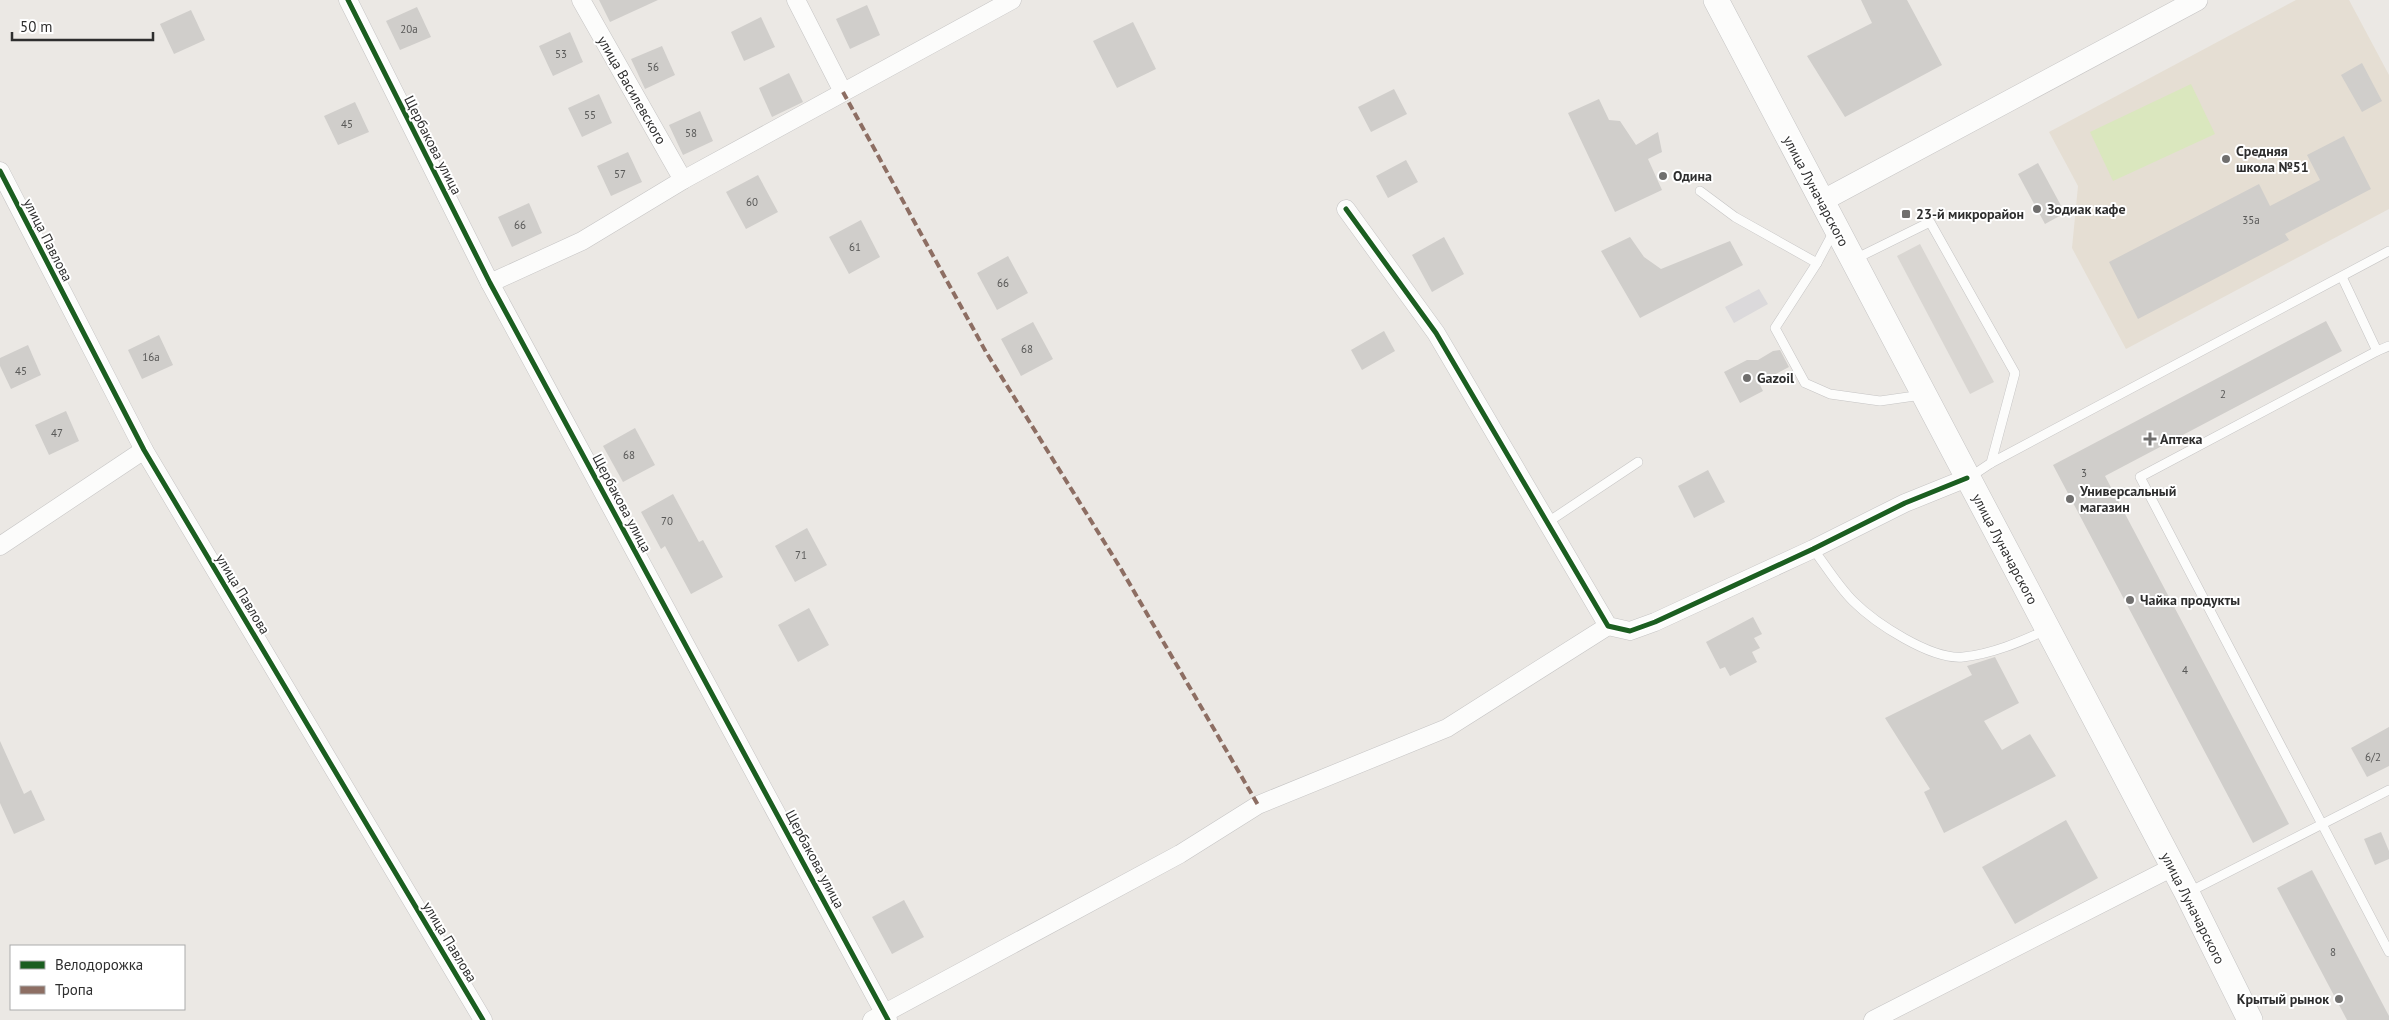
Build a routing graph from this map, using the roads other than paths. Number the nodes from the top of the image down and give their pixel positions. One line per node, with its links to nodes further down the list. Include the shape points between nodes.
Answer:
1 (348, 0): 18 (street, Щербакова улица)
2 (581, 0): 9 (street, улица Василевского)
3 (796, 0): 7 (street)
4 (1012, 0): 7 (street)
5 (1716, 0): 11 (main road, улица Луначарского)
6 (2198, 0): 11 (street)
7 (843, 92): 9 (street)
8 (0, 171): 22 (street, улица Павлова)
9 (683, 180): 18 (street, via 582,241)
10 (1700, 192): 16 (lane, via 1734,217)
11 (1822, 201): 13 (main road, улица Луначарского)
12 (1346, 209): 26 (street, via 1436,333)
13 (1835, 228): 15 (main road, улица Луначарского); 16 (lane)
14 (2389, 251): 17 (lane)
15 (1853, 260): 21 (main road, улица Луначарского); 24 (lane, via 1930,222 2015,373)
16 (1817, 264): 21 (lane, via 1775,328 1805,383 1830,394 1880,401)
17 (2342, 277): 20 (lane); 24 (lane)
18 (490, 284): 36 (street, Щербакова улица)
19 (2389, 346): 20 (lane)
20 (2377, 351): 32 (lane, via 2140,478)
21 (1924, 395): 25 (main road, улица Луначарского)
22 (144, 450): 27 (street); 37 (street, улица Павлова)
23 (1638, 462): 26 (lane)
24 (1991, 463): 25 (lane)
25 (1967, 478): 28 (street, via 1905,504); 30 (main road, улица Луначарского)
26 (1548, 522): 29 (street)
27 (0, 546)
28 (1812, 550): 29 (street, via 1655,622 1630,631); 30 (lane, via 1853,601 1892,632 1926,650 1961,657 2008,647)
29 (1608, 626): 36 (street, via 1447,728 1258,805 1180,854)
30 (2047, 630): 33 (main road, улица Луначарского)
31 (2389, 790): 32 (lane)
32 (2323, 823): 34 (lane); 35 (lane)
33 (2173, 867): 34 (main road, улица Луначарского); 38 (street)
34 (2187, 893): 39 (main road, улица Луначарского)
35 (2389, 952)
36 (882, 1018)
37 (482, 1020)
38 (1873, 1020)
39 (2250, 1020)

